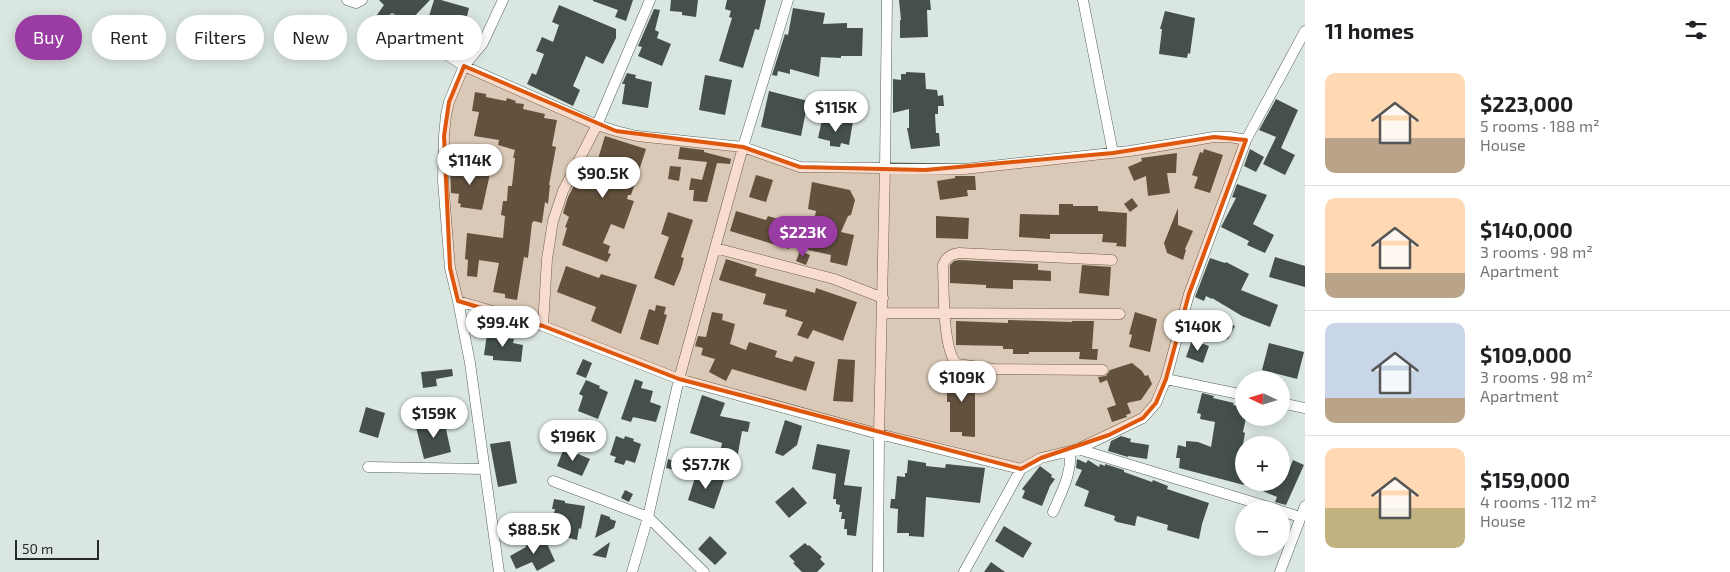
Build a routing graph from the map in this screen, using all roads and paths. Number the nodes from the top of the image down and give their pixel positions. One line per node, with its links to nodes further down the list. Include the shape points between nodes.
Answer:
1 (348, 0): 2 (street, via 356,3)
2 (362, 0)
3 (503, 0): 10 (street, via 484,43)
4 (650, 0): 11 (street)
5 (788, 0): 13 (street)
6 (887, 0): 15 (street)
7 (1083, 0): 14 (street)
8 (1305, 32): 12 (street)
9 (455, 60): 10 (street)
10 (464, 66): 11 (street); 19 (street, via 449,102 444,136 443,181 448,251)
11 (597, 124): 13 (street, via 637,136); 23 (street, via 563,191 553,221)
12 (1246, 140): 14 (street, via 1214,137); 26 (street, via 1189,294)
13 (743, 146): 15 (street, via 800,167); 16 (street)
14 (1113, 153): 15 (street, via 964,169)
15 (885, 168): 18 (street)
16 (715, 248): 18 (street, via 834,279); 25 (street)
17 (1112, 260): 20 (street, via 953,254 944,265)
18 (883, 298): 21 (street)
19 (458, 301): 23 (street); 33 (street)
20 (944, 312): 21 (street); 22 (street); 24 (street, via 950,354 962,366)
21 (882, 313): 30 (street)
22 (1120, 314)
23 (543, 326): 25 (street)
24 (1102, 370)
25 (679, 378): 30 (street); 40 (street)
26 (1166, 379): 27 (street); 31 (street, via 1156,403 1143,418)
27 (1235, 393)
28 (1290, 405): 29 (street)
29 (1305, 408)
30 (879, 434): 34 (street); 42 (street)
31 (1074, 450): 34 (street, via 1041,458); 36 (street); 38 (street, via 1070,472)
32 (368, 467): 33 (street)
33 (484, 469): 43 (street)
34 (1021, 469): 46 (street)
35 (553, 481): 40 (street)
36 (1249, 501)
37 (1305, 506): 41 (street)
38 (1053, 512)
39 (1290, 513): 41 (street)
40 (648, 516): 44 (street); 45 (street)
41 (1300, 516): 47 (street)
42 (876, 570)
43 (499, 572)
44 (632, 572)
45 (704, 572)
46 (964, 572)
47 (1280, 572)

